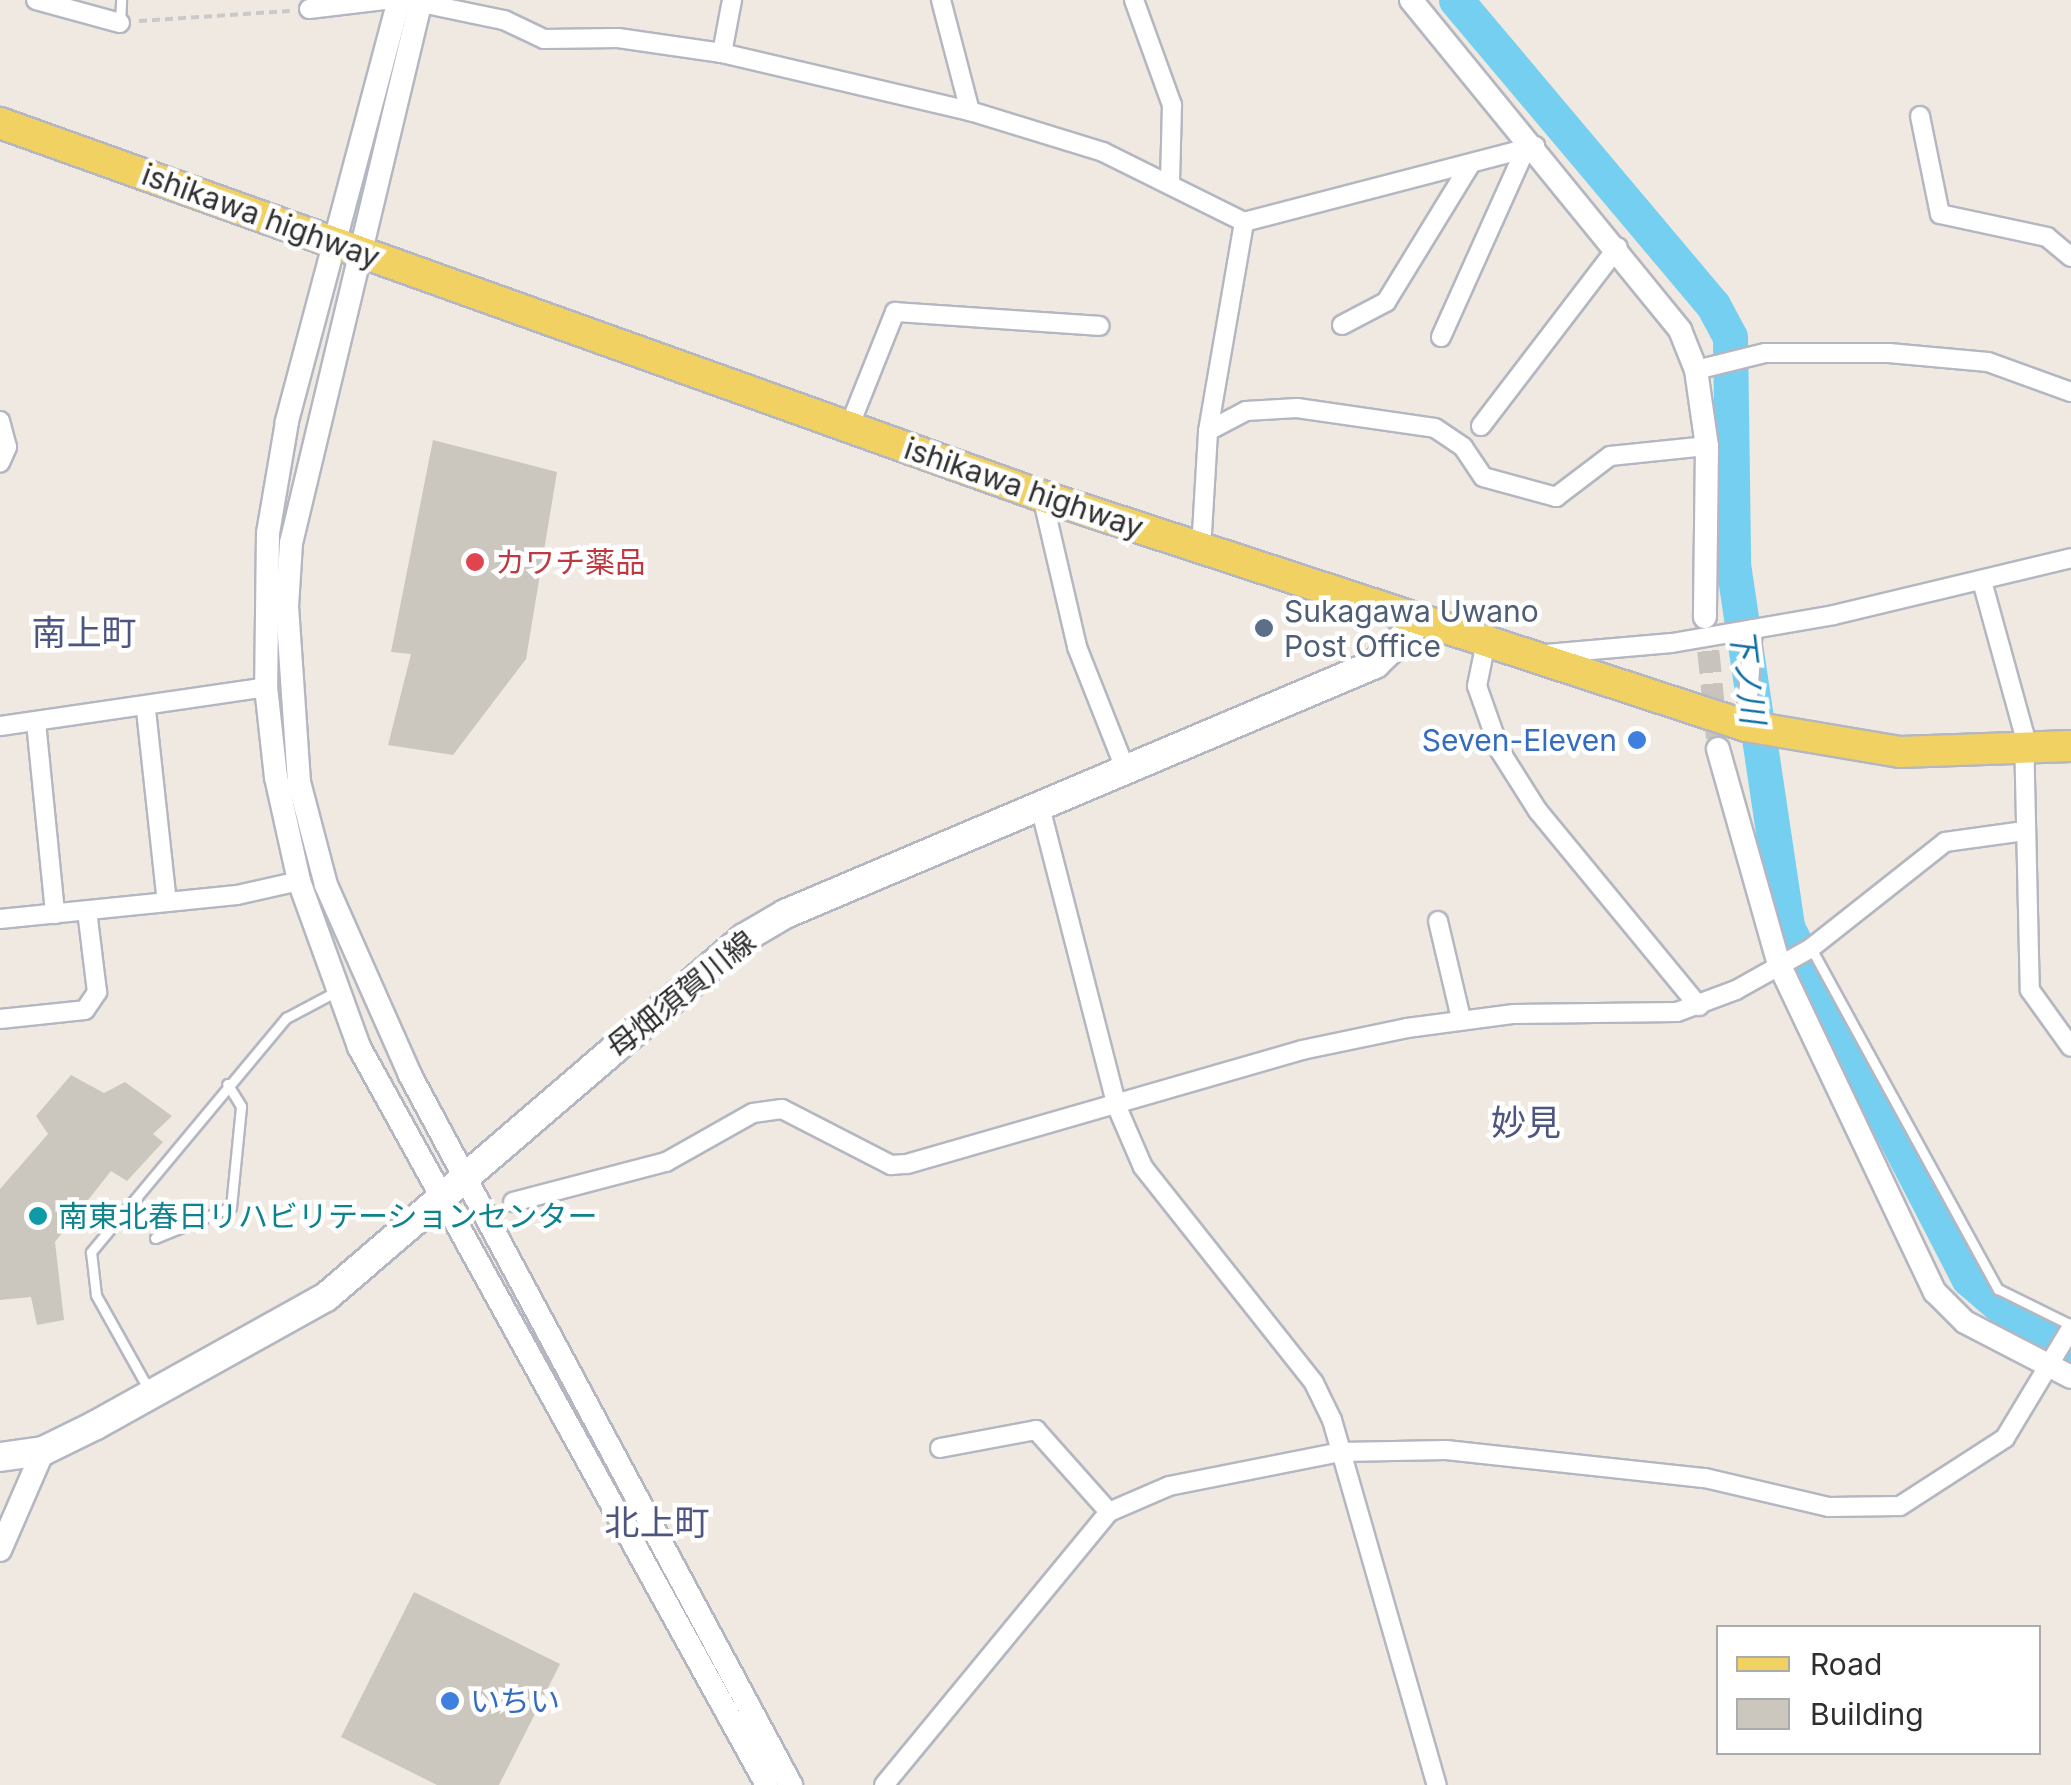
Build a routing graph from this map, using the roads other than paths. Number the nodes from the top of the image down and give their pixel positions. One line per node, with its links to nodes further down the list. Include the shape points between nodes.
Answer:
1 (37, 0): 10 (street)
2 (121, 0): 10 (lane)
3 (386, 0): 9 (street)
4 (732, 0): 11 (street)
5 (942, 0): 12 (street)
6 (1134, 0): 17 (street, via 1172,105)
7 (1411, 0): 15 (street)
8 (411, 1): 11 (street, via 504,20 544,39 618,38); 19 (street)
9 (309, 10)
10 (120, 23)
11 (722, 53): 12 (street)
12 (970, 111): 17 (street)
13 (1920, 116): 21 (street, via 1940,214 2047,237)
14 (0, 123): 19 (main road, ishikawa highway)
15 (1530, 148): 16 (street); 20 (street); 24 (street)
16 (1470, 165): 18 (street); 22 (street, via 1386,302)
17 (1170, 181): 18 (street)
18 (1244, 222): 30 (street)
19 (346, 245): 29 (main road, ishikawa highway); 42 (street, via 287,422 268,534); 68 (street, via 287,606 299,782 326,885)
20 (1618, 247): 25 (street, via 1663,302); 28 (street)
21 (2071, 257)
22 (1342, 325)
23 (1100, 326): 29 (street, via 895,312)
24 (1441, 337)
25 (1696, 370): 26 (street, via 1765,353 1988,362); 31 (street)
26 (2071, 392)
27 (0, 420): 32 (street, via 7,447)
28 (1481, 426)
29 (850, 427): 33 (main road, ishikawa highway)
30 (1208, 431): 31 (street, via 1246,412 1297,408 1435,428 1463,447 1483,477 1556,498 1610,456); 34 (street)
31 (1707, 446): 37 (street)
32 (0, 463)
33 (1042, 496): 34 (main road, ishikawa highway); 50 (street, via 1077,647)
34 (1201, 550): 38 (main road, ishikawa highway)
35 (2071, 558): 36 (street)
36 (1982, 581): 39 (street); 49 (street)
37 (1705, 617)
38 (1419, 622): 40 (main road, ishikawa highway); 50 (main road, 母畑須賀川線, via 1376,664)
39 (1753, 629): 41 (street); 46 (street)
40 (1486, 642): 41 (main road, ishikawa highway); 62 (street, via 1476,686 1500,750 1538,811)
41 (1537, 654): 46 (main road, ishikawa highway)
42 (266, 687): 43 (street); 53 (street)
43 (146, 710): 44 (street); 54 (street)
44 (36, 722): 45 (street); 56 (street)
45 (0, 726)
46 (1746, 726): 49 (main road, ishikawa highway, via 1900,752)
47 (2071, 746): 49 (main road, ishikawa highway)
48 (1718, 749): 60 (street)
49 (2024, 750): 52 (street)
50 (1125, 768): 51 (main road, 母畑須賀川線)
51 (1039, 804): 67 (street); 68 (main road, 母畑須賀川線, via 744,938)
52 (2024, 831): 59 (street, via 1944,842); 65 (street, via 2030,990)
53 (299, 881): 54 (street); 61 (street)
54 (167, 902): 55 (street)
55 (88, 910): 56 (street); 63 (street, via 98,992 85,1010)
56 (55, 914): 57 (street)
57 (0, 920)
58 (1438, 922): 64 (street)
59 (1812, 948): 60 (street); 71 (lane, via 1998,1289)
60 (1779, 964): 62 (street); 72 (street, via 1935,1292 1965,1322)
61 (335, 992): 66 (lane, via 286,1018); 68 (street)
62 (1699, 1006): 64 (street)
63 (0, 1018)
64 (1461, 1018): 67 (street, via 1302,1050)
65 (2071, 1047)
66 (228, 1084): 70 (lane, via 242,1106 231,1206); 74 (lane, via 92,1252 96,1295)
67 (1116, 1108): 69 (street, via 891,1166 782,1109 753,1113 666,1162); 77 (street, via 1143,1167 1314,1382)
68 (457, 1189): 74 (main road, 母畑須賀川線, via 310,1308); 81 (street, via 501,1292); 82 (street)
69 (513, 1202)
70 (155, 1238)
71 (2071, 1326): 72 (street)
72 (2042, 1366): 73 (street); 77 (street, via 2005,1438 1920,1498 1884,1509 1568,1461 1446,1450)
73 (2071, 1377)
74 (153, 1396): 76 (main road, 母畑須賀川線)
75 (940, 1448): 79 (street, via 1036,1430)
76 (43, 1451): 78 (main road, 母畑須賀川線); 80 (street)
77 (1340, 1452): 79 (street, via 1170,1486); 84 (street)
78 (0, 1458)
79 (1109, 1512): 83 (street)
80 (0, 1550)
81 (767, 1785)
82 (791, 1785)
83 (884, 1785)
84 (1436, 1785)

